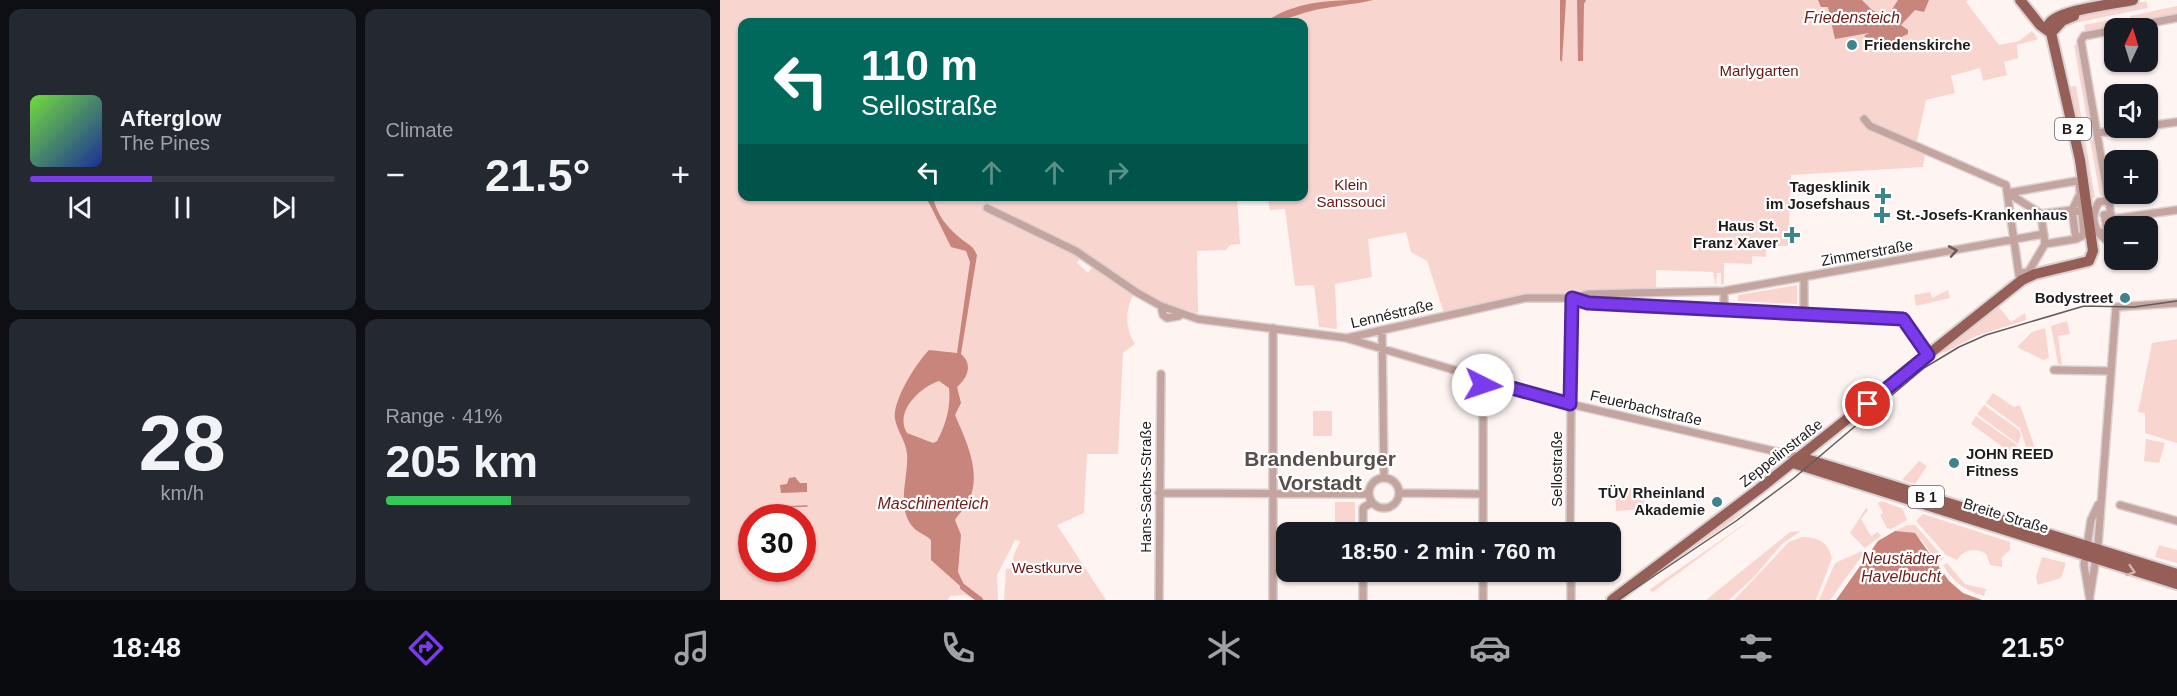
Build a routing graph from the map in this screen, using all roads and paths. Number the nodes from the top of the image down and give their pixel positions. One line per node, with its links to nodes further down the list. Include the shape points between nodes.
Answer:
1 (2020, 0): 5 (main road)
2 (2133, 0): 5 (main road, via 2052,19)
3 (2177, 18): 4 (street)
4 (2158, 22)
5 (2051, 33): 12 (main road, B 2)
6 (2104, 33): 11 (street, via 2082,38)
7 (1864, 119): 13 (street, via 1870,126 2006,185)
8 (2177, 122): 9 (street)
9 (2158, 125)
10 (2104, 133): 11 (street)
11 (2097, 134): 20 (street)
12 (2081, 181): 13 (street); 14 (street); 27 (main road, B 2, via 2092,257 2085,264)
13 (2009, 195): 19 (street); 24 (street)
14 (2079, 196): 16 (street); 18 (street)
15 (987, 208): 34 (street, Lennéstraße, via 1076,251 1180,317)
16 (2072, 210): 18 (street); 19 (street); 22 (street)
17 (2177, 210): 20 (street)
18 (2081, 212): 21 (street)
19 (2041, 214): 23 (street)
20 (2103, 219)
21 (2082, 223): 22 (street); 25 (street, via 2084,235)
22 (2074, 224): 25 (street)
23 (2044, 234): 24 (street, Zimmerstraße); 26 (street)
24 (2014, 239): 27 (street); 28 (street, Zimmerstraße, one-way to 24)
25 (2076, 239): 26 (street)
26 (2045, 244): 27 (street)
27 (2022, 277): 38 (main road, Zeppelinstraße / B 2)
28 (1804, 278): 29 (street, Zimmerstraße); 33 (street)
29 (1724, 291): 30 (street, Lennéstraße, via 1588,294); 32 (street)
30 (1572, 298): 32 (street, Lennéstraße, via 1588,303); 35 (street, Lennéstraße, via 1526,298); 43 (street, Sellostraße)
31 (2177, 303): 40 (street, via 2116,307)
32 (1724, 308): 33 (street, Lennéstraße)
33 (1804, 313): 38 (street, Lennéstraße, via 1903,319)
34 (1273, 328): 36 (street, Lennéstraße); 50 (street)
35 (1382, 331): 36 (street, Lennéstraße); 37 (street)
36 (1347, 339): 37 (street, Feuerbachstraße)
37 (1382, 351): 42 (street, Feuerbachstraße); 47 (street)
38 (1928, 355): 44 (main road, Zeppelinstraße / B 2)
39 (2054, 370): 40 (street)
40 (2111, 371): 59 (street, via 2100,500)
41 (1161, 374): 48 (street, Hans-Sachs-Straße)
42 (1483, 380): 43 (street, Feuerbachstraße); 52 (street)
43 (1570, 404): 45 (street, Feuerbachstraße); 58 (street, Sellostraße)
44 (1825, 438): 45 (main road, Zeppelinstraße / B 2); 46 (main road, via 1820,452)
45 (1797, 460): 46 (main road, Breite Straße / B 1); 59 (main road, Breite Straße / B 1); 71 (main road, Zeppelinstraße)
46 (1823, 464): 59 (main road, Breite Straße / B 1)
47 (1384, 477): 49 (street, via 1397,484); 51 (street, via 1371,484)
48 (1159, 493): 50 (street); 66 (street, Hans-Sachs-Straße)
49 (1400, 493): 52 (street); 53 (street, via 1389,508 1379,508)
50 (1272, 494): 51 (street); 67 (street)
51 (1368, 494): 53 (street)
52 (1482, 494): 57 (street)
53 (1372, 502): 56 (street, via 1364,508)
54 (2120, 505): 55 (street)
55 (2177, 521)
56 (1363, 522)
57 (1482, 522)
58 (1570, 522)
59 (2091, 553): 60 (main road, Breite Straße / B 1); 64 (main road, Breite Straße / B 1, one-way to 64); 65 (street, via 2084,565)
60 (2177, 574)
61 (1363, 582): 68 (street)
62 (1483, 582): 69 (street)
63 (1571, 582): 70 (street)
64 (2177, 584)
65 (2090, 598)
66 (1159, 600)
67 (1273, 600)
68 (1363, 600)
69 (1483, 600)
70 (1571, 600)
71 (1612, 600)

